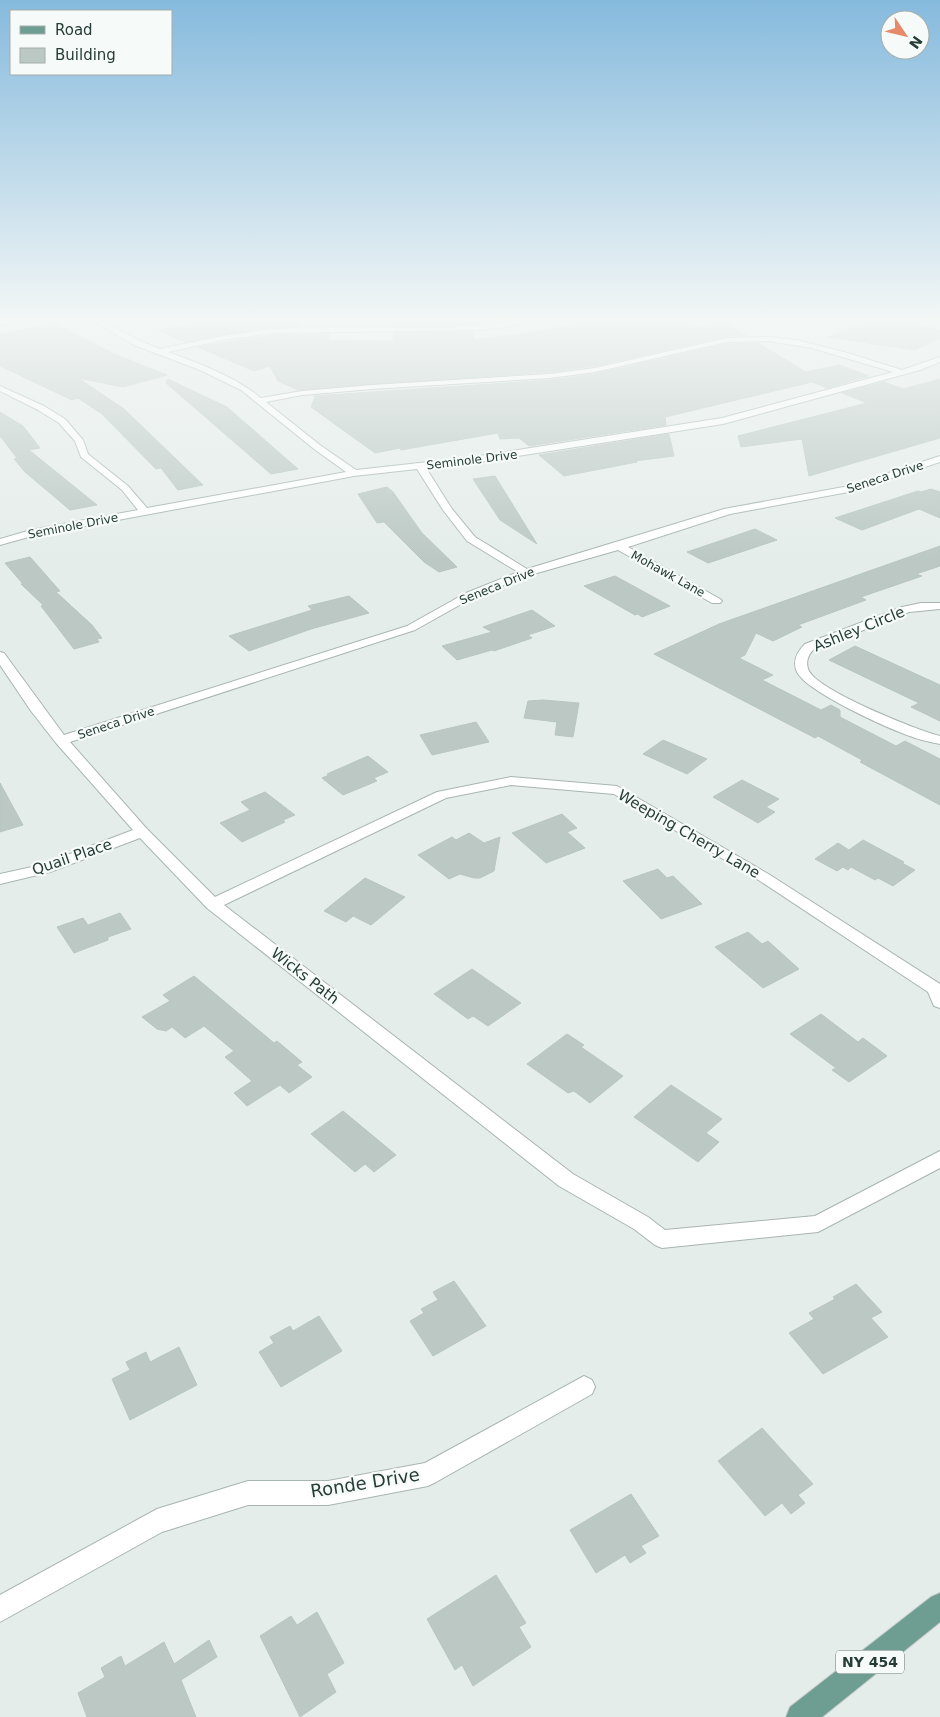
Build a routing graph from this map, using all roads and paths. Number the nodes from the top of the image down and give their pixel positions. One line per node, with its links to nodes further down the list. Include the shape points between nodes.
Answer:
1 (23, 399): 8 (street, via 62,421 79,440 84,455 125,488)
2 (266, 399): 4 (street)
3 (803, 399): 6 (street, Seminole Drive, via 724,421 534,452)
4 (261, 400): 7 (street)
5 (940, 459): 10 (street, Seneca Drive, via 851,489 728,511)
6 (421, 466): 7 (street, Seminole Drive); 11 (street, via 448,510 471,539)
7 (354, 473): 8 (street, Seminole Drive)
8 (146, 513): 9 (street, Seminole Drive, via 31,533)
9 (0, 542)
10 (619, 546): 11 (street, Seneca Drive); 12 (street, Mohawk Lane)
11 (526, 573): 15 (street, Seneca Drive, via 470,595 411,628)
12 (716, 601)
13 (940, 606): 16 (street, Ashley Circle, via 906,609 809,647 802,654 801,662 804,673 816,685 902,728)
14 (0, 656): 15 (street, Wicks Path)
15 (61, 740): 17 (street, Wicks Path)
16 (940, 740)
17 (142, 832): 18 (street, Quail Place, via 45,869); 19 (street, Wicks Path)
18 (0, 879)
19 (213, 904): 20 (street, Weeping Cherry Lane, via 442,795 511,781 616,790 765,878 935,989); 21 (street, Wicks Path, via 566,1180 641,1223 662,1239 818,1224)
20 (940, 1002)
21 (940, 1160)
22 (584, 1387): 24 (street, Ronde Drive, via 428,1474 328,1493 248,1493 158,1521)
23 (940, 1606): 25 (main road, NY 454)
24 (0, 1609)
25 (800, 1717)

